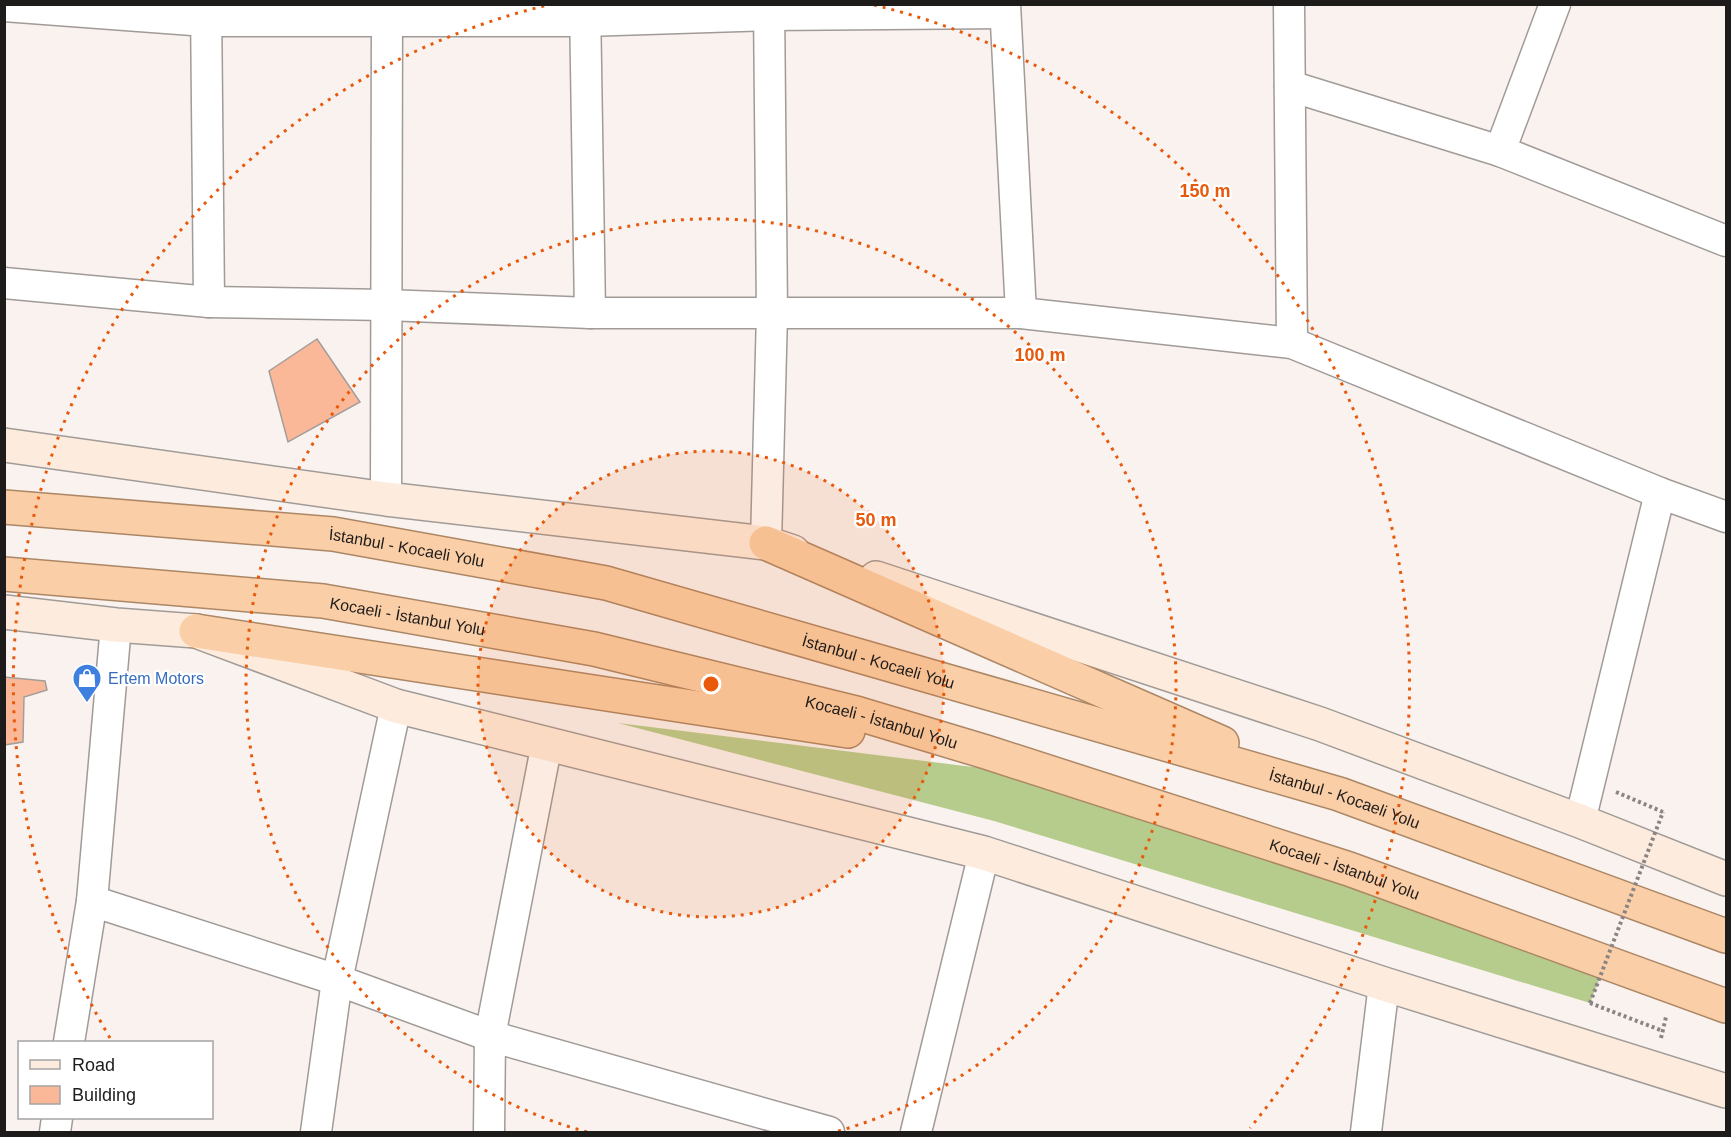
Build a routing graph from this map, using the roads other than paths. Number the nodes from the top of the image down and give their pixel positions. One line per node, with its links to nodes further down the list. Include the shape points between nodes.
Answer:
1 (1289, 4): 9 (street)
2 (1555, 4): 10 (street)
3 (4, 6): 6 (street)
4 (1005, 9): 5 (street); 17 (street)
5 (769, 10): 8 (street); 16 (street)
6 (206, 13): 7 (street); 13 (street)
7 (387, 13): 8 (street); 14 (street)
8 (585, 13): 15 (street)
9 (1290, 86): 10 (street); 18 (street)
10 (1500, 151): 11 (street)
11 (1726, 241)
12 (4, 283): 13 (street)
13 (209, 302): 14 (street)
14 (386, 305): 15 (street); 21 (street)
15 (590, 313): 16 (street)
16 (772, 313): 17 (street); 24 (street)
17 (1021, 313): 18 (street)
18 (1292, 343): 20 (street)
19 (4, 445): 21 (main road)
20 (1660, 493): 23 (street); 33 (street)
21 (386, 500): 24 (main road)
22 (4, 507): 32 (highway, İstanbul - Kocaeli Yolu, via 333,534 606,583)
23 (1726, 518)
24 (766, 543): 32 (highway); 33 (main road, via 1320,724)
25 (4, 574): 31 (highway, Kocaeli - İstanbul Yolu, via 323,601 594,649 856,713)
26 (4, 612): 27 (main road)
27 (116, 625): 28 (main road); 36 (street)
28 (196, 631): 29 (main road); 31 (highway)
29 (396, 706): 30 (main road); 38 (street)
30 (546, 742): 34 (main road); 41 (street)
31 (987, 752): 40 (highway, Kocaeli - İstanbul Yolu, via 1349,869)
32 (1339, 794): 37 (highway, İstanbul - Kocaeli Yolu)
33 (1580, 821): 35 (main road)
34 (984, 853): 39 (main road); 47 (street)
35 (1726, 879)
36 (92, 901): 38 (street); 42 (street)
37 (1726, 936)
38 (337, 980): 41 (street); 44 (street)
39 (1384, 984): 43 (main road); 48 (street)
40 (1726, 1006)
41 (490, 1036): 45 (street); 46 (street)
42 (69, 1041)
43 (1726, 1091)
44 (316, 1132)
45 (489, 1132)
46 (829, 1132)
47 (916, 1132)
48 (1366, 1132)

